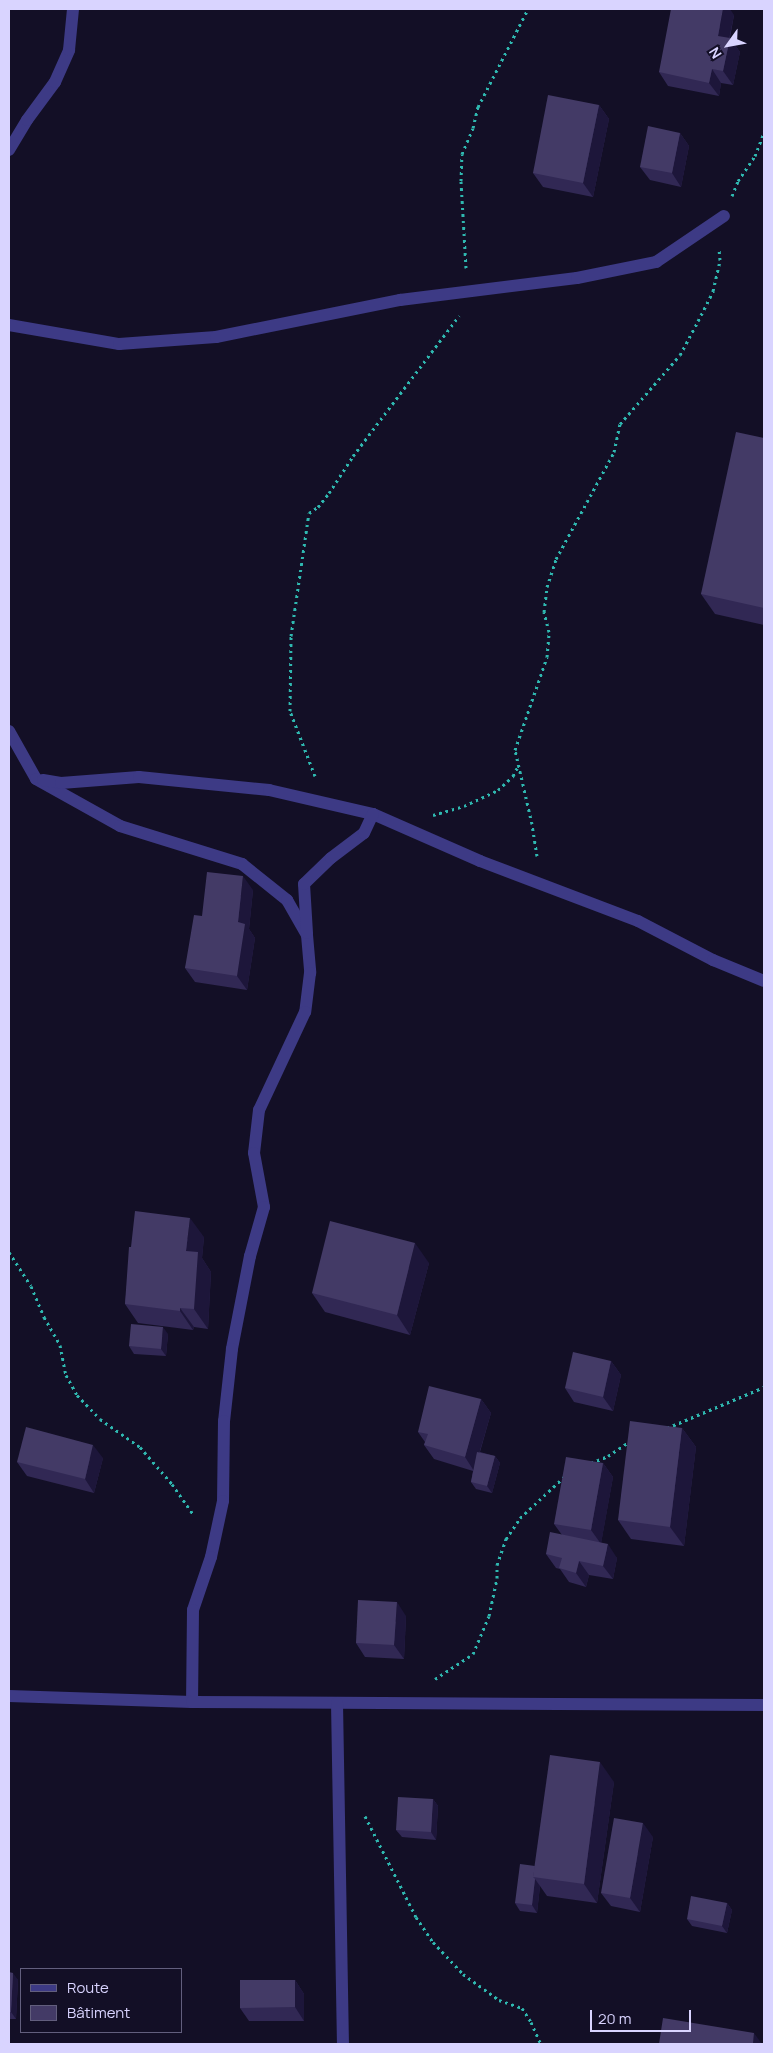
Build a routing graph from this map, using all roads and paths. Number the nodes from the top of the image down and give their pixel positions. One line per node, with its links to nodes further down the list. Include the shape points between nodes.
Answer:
1 (73, 9): 4 (street, via 69,50 55,82)
2 (528, 9): 6 (path, via 478,107 462,154)
3 (764, 132): 5 (path)
4 (9, 150)
5 (724, 216): 6 (street, via 656,262 577,278); 9 (path, via 718,232 720,260 713,291 680,355 620,424 614,452 556,559 547,586 544,612 549,632 548,657 515,750)
6 (467, 291): 7 (street, via 318,315 216,337 119,344); 11 (path, via 458,320 353,456 318,507 309,513 292,636 290,711 311,763)
7 (9, 325)
8 (9, 731): 10 (street)
9 (518, 766): 13 (path, via 513,776 498,790 464,806 435,814); 14 (path)
10 (36, 779): 11 (street, via 62,783 139,777 269,790); 15 (street, via 120,826 242,864 287,900)
11 (321, 802): 12 (street)
12 (373, 814): 13 (street); 15 (street, via 364,833 304,884)
13 (410, 830): 14 (street)
14 (542, 884): 16 (street, via 638,921 713,960)
15 (307, 935): 25 (street, via 310,973 305,1012 259,1110 254,1153 264,1207 250,1256 232,1349 224,1422 223,1501 211,1557 192,1610)
16 (764, 980)
17 (9, 1252): 23 (path, via 31,1286 60,1345 66,1375 77,1395 100,1419 140,1447)
18 (764, 1387): 19 (path)
19 (660, 1429)
20 (637, 1437): 21 (path, via 608,1456)
21 (586, 1465)
22 (569, 1471): 27 (path, via 520,1518 506,1540 497,1565 489,1616 473,1654)
23 (197, 1518)
24 (9, 1696): 25 (street)
25 (192, 1702): 26 (street)
26 (337, 1703): 27 (street); 30 (street)
27 (406, 1703): 28 (street)
28 (764, 1705)
29 (360, 1808): 31 (path, via 416,1917 433,1942 463,1974 499,2000 522,2008)
30 (343, 2044)
31 (541, 2044)

